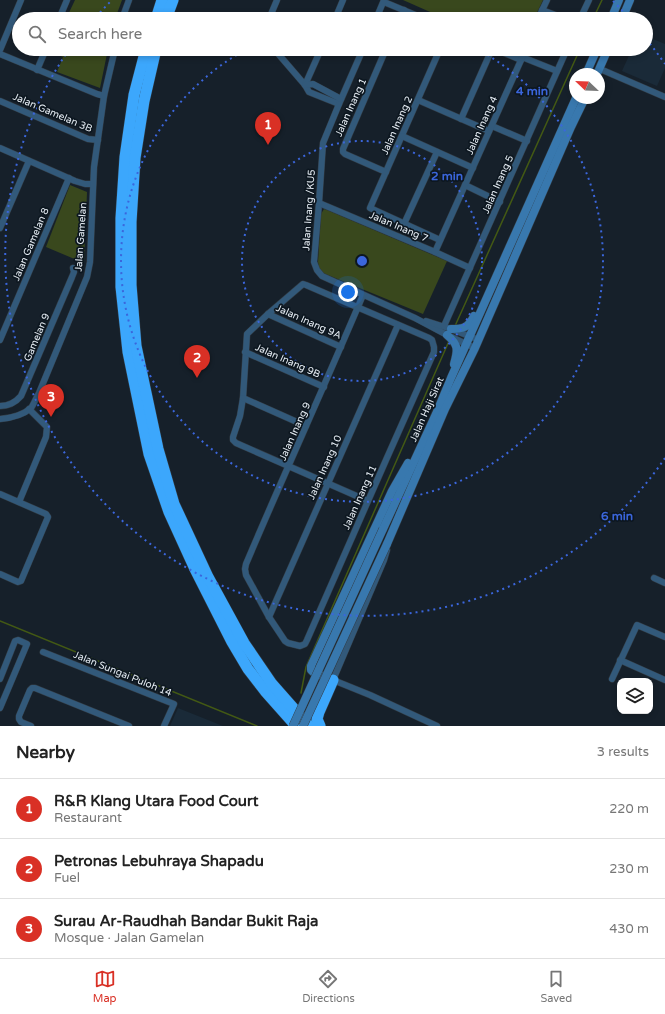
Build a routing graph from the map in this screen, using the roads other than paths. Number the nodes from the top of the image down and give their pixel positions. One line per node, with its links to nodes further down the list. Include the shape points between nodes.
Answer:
1 (21, 0): 16 (street)
2 (67, 0): 17 (street)
3 (129, 0): 18 (street)
4 (162, 0): 19 (highway)
5 (172, 0): 20 (highway)
6 (277, 0): 21 (street)
7 (343, 0): 22 (street)
8 (547, 0): 15 (street)
9 (589, 0): 26 (street)
10 (615, 0): 27 (main road)
11 (619, 0): 28 (main road)
12 (630, 0): 29 (main road)
13 (384, 1): 14 (street); 23 (street)
14 (404, 10): 24 (street)
15 (542, 10): 25 (street)
16 (16, 12)
17 (62, 12)
18 (125, 12)
19 (158, 12)
20 (168, 12)
21 (272, 12)
22 (338, 12)
23 (379, 12)
24 (409, 12)
25 (547, 12)
26 (583, 12)
27 (610, 12)
28 (613, 12)
29 (625, 12)
30 (12, 21): 31 (street)
31 (0, 50)
32 (0, 54): 50 (street)
33 (43, 56): 50 (street)
34 (113, 56): 54 (street, Jalan Gamelan)
35 (144, 56): 127 (highway, via 134,95 124,156 121,287 128,352 149,454 168,512 232,642 248,669)
36 (154, 56): 129 (highway, via 135,158 131,285 136,346 158,449 174,504 208,577 244,643 272,684)
37 (280, 56): 53 (street)
38 (318, 56): 53 (street)
39 (360, 56): 58 (street, Jalan Inang /KU5)
40 (383, 56): 70 (street, Jalan Inang 1, via 342,149 345,154)
41 (437, 56): 56 (street, Jalan Inang 2)
42 (489, 56): 61 (street)
43 (516, 56): 47 (street)
44 (564, 56): 51 (street, Jalan Inang 5)
45 (593, 56): 48 (main road)
46 (605, 56): 49 (main road)
47 (522, 58): 51 (street); 62 (street, Jalan Inang 4)
48 (588, 68)
49 (600, 68)
50 (37, 70): 54 (street)
51 (557, 71): 65 (street, Jalan Inang 5)
52 (605, 75): 55 (street)
53 (305, 85): 58 (street, via 309,92)
54 (104, 96): 64 (street, Jalan Gamelan)
55 (665, 98)
56 (418, 100): 61 (street); 63 (street, Jalan Inang 2)
57 (0, 101): 64 (street, Jalan Gamelan 3B, via 88,139)
58 (340, 101): 75 (street, Jalan Inang /KU5, via 323,143)
59 (573, 104): 80 (main road, Jalan Haji Sirat)
60 (582, 104): 92 (main road, Jalan Haji Sirat)
61 (461, 119): 62 (street)
62 (490, 128): 65 (street); 69 (street, Jalan Inang 4)
63 (402, 136): 67 (street); 70 (street, Jalan Inang 2)
64 (98, 140): 72 (street, Jalan Gamelan)
65 (527, 141): 74 (street, Jalan Inang 5)
66 (0, 148): 68 (street)
67 (437, 152): 69 (street); 76 (street)
68 (29, 161): 71 (street); 77 (street)
69 (473, 168): 73 (street, Jalan Inang 4)
70 (386, 172): 76 (street, Jalan Inang 2, via 370,208)
71 (69, 178): 72 (street); 89 (street, Jalan Gamelan 8)
72 (93, 184): 100 (street, Jalan Gamelan, via 90,262 87,277 39,393)
73 (465, 185): 74 (street); 78 (street, Jalan Inang 4)
74 (500, 202): 82 (street, Jalan Inang 5)
75 (320, 203): 79 (street, Jalan Inang 7); 83 (street, Jalan Inang /KU5, via 314,262 317,270 322,276)
76 (404, 224): 78 (street)
77 (0, 228)
78 (440, 240): 79 (street, Jalan Inang 4)
79 (435, 252): 82 (street, Jalan Inang 7)
80 (501, 267): 88 (main road, via 470,324); 91 (main road, Jalan Haji Sirat)
81 (73, 268): 99 (street, Gamelan 9, via 72,278 21,396 16,402)
82 (470, 268): 88 (street, Jalan Inang 5)
83 (363, 295): 84 (street, Jalan Inang 9); 86 (street, Jalan Inang /KU5)
84 (358, 308): 85 (street, Jalan Inang 11, via 303,284); 87 (street, Jalan Inang 11); 93 (street, Jalan Inang 9)
85 (268, 314): 93 (street, Jalan Inang 9A); 95 (street, via 246,334)
86 (415, 318): 88 (street, Jalan Inang /KU5); 88 (street, Jalan Inang /KU5)
87 (398, 325): 105 (street, Jalan Inang 10); 107 (street, Jalan Inang 11, via 432,340 434,350)
88 (452, 330): 90 (main road); 91 (street, Jalan Inang /KU5)
89 (0, 340)
90 (455, 340): 91 (street); 96 (main road, via 456,356)
91 (468, 340): 92 (street); 94 (street); 96 (main road, Jalan Haji Sirat)
92 (479, 340): 94 (main road, Jalan Haji Sirat)
93 (341, 347): 97 (street, Jalan Inang 9)
94 (475, 348): 109 (main road, Jalan Haji Sirat, via 445,409)
95 (245, 352): 97 (street, Jalan Inang 9B); 98 (street)
96 (451, 378): 101 (main road, Jalan Haji Sirat)
97 (324, 387): 103 (street, Jalan Inang 9)
98 (242, 398): 103 (street); 104 (street, via 240,420 233,437 236,443)
99 (3, 406)
100 (29, 409): 102 (street, via 14,418); 108 (street, via 47,427 47,432)
101 (436, 414): 120 (main road, via 392,490 311,666 313,672); 126 (main road, Jalan Haji Sirat, bridge)
102 (0, 420)
103 (306, 426): 104 (street, Jalan Inang 9)
104 (289, 467): 105 (street); 111 (street, Jalan Inang 9, via 246,564)
105 (328, 484): 107 (street); 114 (street, Jalan Inang 10)
106 (0, 494): 108 (street)
107 (368, 501): 114 (street, Jalan Inang 11, via 304,644 300,646 288,643)
108 (19, 502): 110 (street, via 48,517 21,580 18,582)
109 (398, 518): 120 (street, via 384,560); 128 (main road, Jalan Haji Sirat, bridge)
110 (0, 574)
111 (246, 575): 114 (street, Jalan Inang 11)
112 (654, 578): 113 (street)
113 (665, 583)
114 (269, 617)
115 (665, 637): 117 (street, via 637,625)
116 (43, 652): 125 (street, Jalan Sungai Puloh 14, via 174,704)
117 (620, 660): 119 (street); 121 (street)
118 (0, 679): 122 (street, via 16,641 27,644)
119 (612, 679)
120 (333, 680): 130 (highway, via 317,718); 131 (street)
121 (665, 680)
122 (0, 708)
123 (32, 726): 124 (street, via 19,720 32,688)
124 (129, 726)
125 (164, 726)
126 (293, 726)
127 (296, 726)
128 (303, 726)
129 (309, 726)
130 (320, 726)
131 (437, 726)

